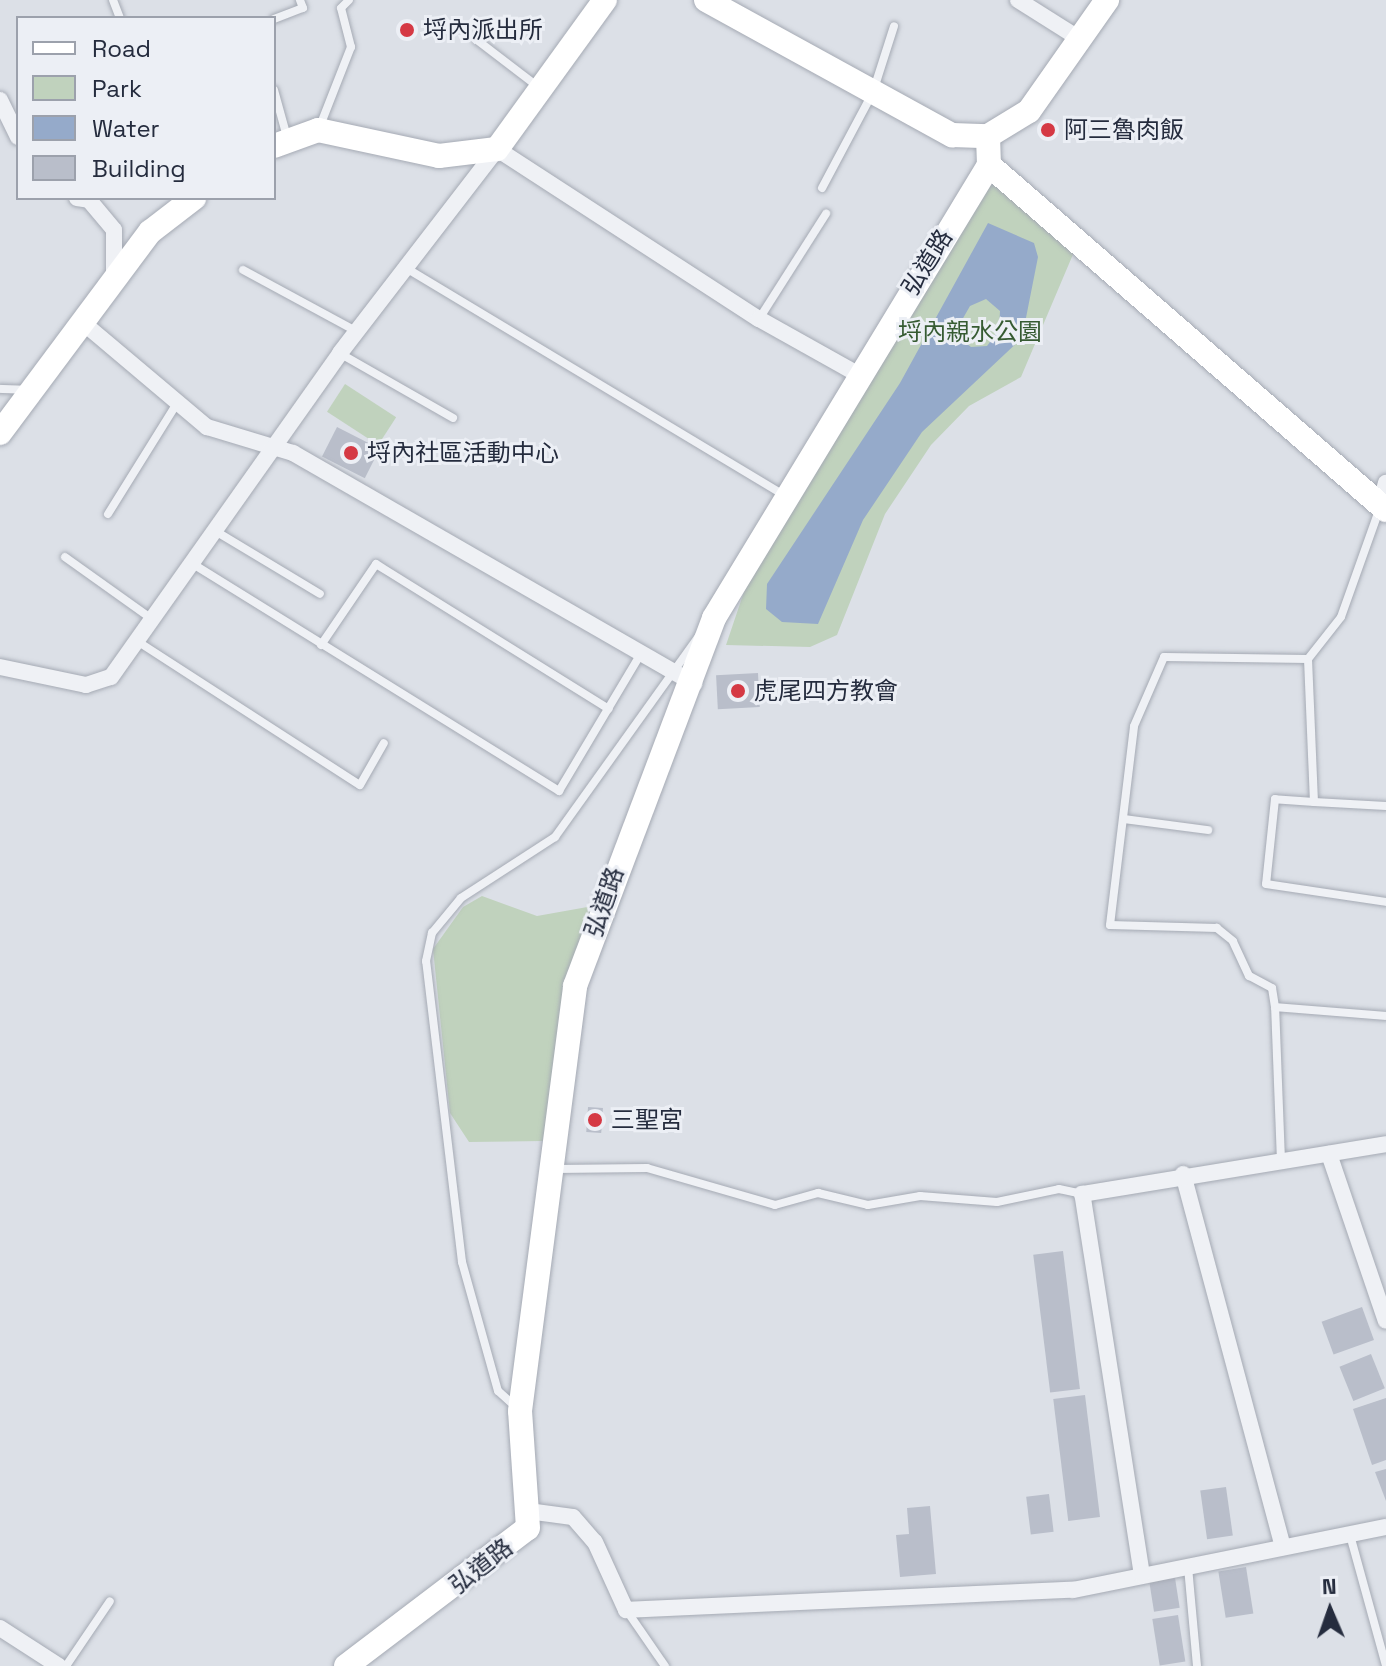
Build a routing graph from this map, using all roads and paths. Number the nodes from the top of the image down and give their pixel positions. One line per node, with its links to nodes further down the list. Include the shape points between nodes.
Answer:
1 (300, 0): 7 (lane, via 303,8)
2 (349, 0): 15 (lane, via 341,8 351,47)
3 (605, 0): 11 (street)
4 (706, 0): 12 (street)
5 (1018, 0): 9 (street)
6 (1107, 0): 9 (street)
7 (276, 18)
8 (894, 26): 12 (lane)
9 (1080, 39): 17 (street, via 1029,111)
10 (477, 40): 11 (lane)
11 (537, 86): 19 (street)
12 (873, 92): 17 (street, via 952,135); 21 (lane)
13 (0, 100): 16 (street)
14 (276, 105): 18 (lane)
15 (318, 130): 18 (street); 19 (street, via 439,156)
16 (16, 133)
17 (988, 136): 20 (street)
18 (281, 142)
19 (497, 149): 25 (street); 28 (street)
20 (989, 165): 32 (street, 弘道路); 40 (street)
21 (822, 188)
22 (89, 200): 27 (street, via 114,230)
23 (191, 200): 27 (street, via 150,232)
24 (826, 214): 28 (lane)
25 (405, 268): 30 (street); 39 (lane)
26 (243, 270): 30 (lane)
27 (114, 276): 29 (street)
28 (759, 319): 32 (street)
29 (81, 321): 34 (street); 35 (street)
30 (356, 332): 31 (street)
31 (340, 353): 36 (lane); 38 (street)
32 (859, 375): 39 (street, 弘道路)
33 (0, 389): 34 (lane)
34 (33, 390): 37 (street)
35 (177, 403): 38 (street, via 207,427); 41 (lane)
36 (453, 418)
37 (0, 433)
38 (273, 446): 42 (street); 50 (street)
39 (786, 497): 46 (street, 弘道路)
40 (1384, 500): 51 (lane, via 1341,617)
41 (108, 514)
42 (217, 532): 44 (street); 45 (lane)
43 (65, 557): 47 (lane)
44 (193, 564): 47 (street); 49 (lane)
45 (320, 594)
46 (714, 618): 53 (lane); 54 (street, 弘道路)
47 (153, 619): 48 (street)
48 (137, 641): 52 (street, via 101,685); 56 (lane, via 360,785)
49 (321, 645): 55 (lane, via 376,564); 55 (lane, via 559,791)
50 (639, 657): 53 (street); 55 (lane)
51 (1308, 659): 57 (lane); 59 (lane, via 1164,657 1134,726)
52 (0, 667)
53 (669, 671): 54 (street); 71 (lane, via 555,837 447,911 426,961 462,1262 498,1391)
54 (694, 684): 67 (street, 弘道路, via 612,875 575,986)
55 (609, 709)
56 (384, 743)
57 (1314, 802): 58 (lane); 61 (lane, via 1275,799 1266,884)
58 (1386, 806)
59 (1124, 819): 60 (lane); 62 (lane, via 1110,925 1217,928 1233,941 1249,976 1272,988)
60 (1208, 830)
61 (1386, 902)
62 (1275, 1007): 63 (lane); 66 (lane)
63 (1386, 1016)
64 (1386, 1144): 65 (street)
65 (1329, 1154): 66 (street); 70 (street)
66 (1281, 1161): 68 (street)
67 (549, 1169): 69 (lane, via 647,1168 775,1205 818,1193 868,1205 920,1196 997,1202 1059,1189); 71 (street, 弘道路)
68 (1183, 1174): 69 (street); 75 (street)
69 (1082, 1194): 77 (street)
70 (1386, 1321)
71 (520, 1411): 72 (street, 弘道路)
72 (528, 1511): 79 (street, via 573,1517 595,1542); 83 (street, 弘道路, via 528,1528 498,1555)
73 (1386, 1527): 74 (street)
74 (1350, 1535): 75 (street); 86 (lane)
75 (1283, 1547): 76 (street)
76 (1188, 1567): 77 (street); 85 (lane)
77 (1142, 1575): 79 (street, via 997,1597)
78 (110, 1601): 82 (lane)
79 (626, 1610): 84 (lane)
80 (0, 1628): 81 (street)
81 (59, 1666)
82 (66, 1666)
83 (346, 1666)
84 (665, 1666)
85 (1197, 1666)
86 (1386, 1666)

